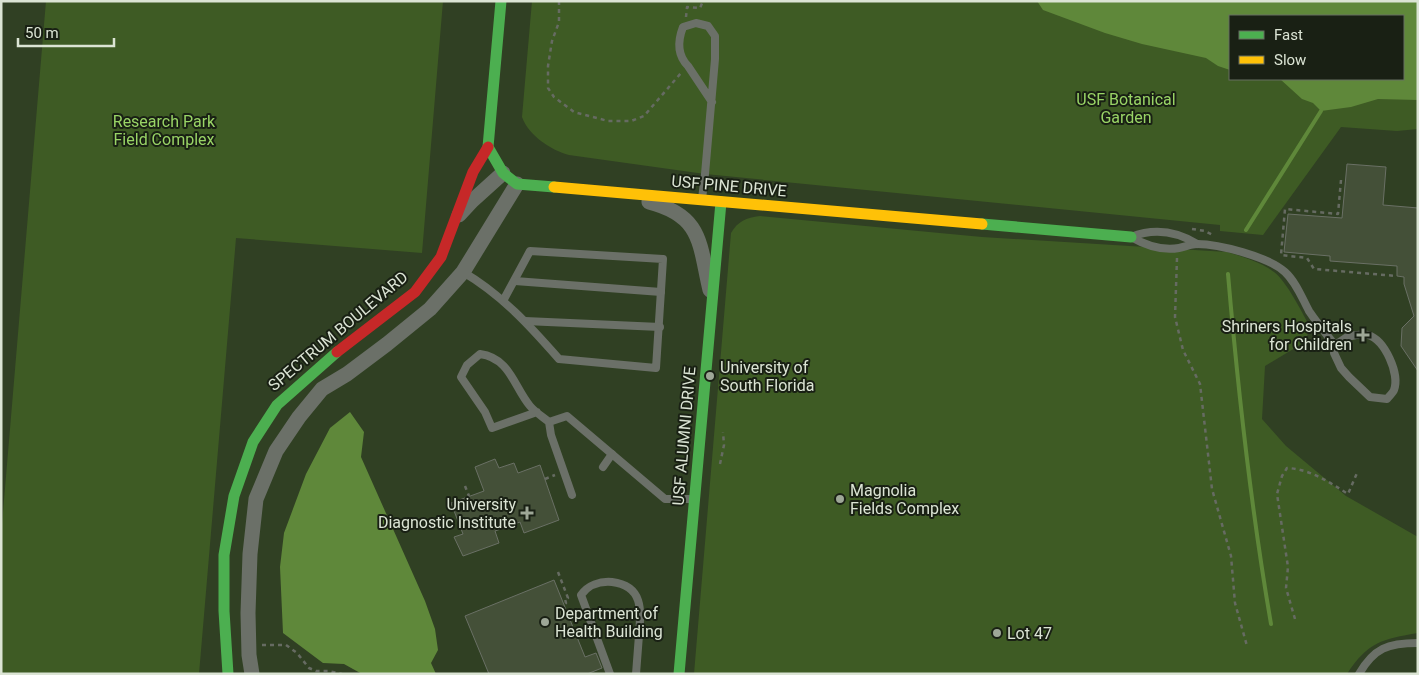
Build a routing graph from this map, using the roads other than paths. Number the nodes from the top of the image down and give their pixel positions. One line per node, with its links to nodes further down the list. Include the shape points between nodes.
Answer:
1 (501, 1): 3 (street)
2 (712, 102): 2 (lane, via 683,61 680,51 679,35 683,27 696,23 708,26 715,36); 7 (lane)
3 (488, 146): 4 (street); 9 (street, SPECTRUM BOULEVARD, via 473,172)
4 (503, 173): 5 (street); 9 (street, SPECTRUM BOULEVARD)
5 (517, 184): 6 (street, USF PINE DRIVE); 13 (street)
6 (611, 192): 7 (street, USF PINE DRIVE); 17 (street, via 666,206 688,222 699,241)
7 (701, 200): 8 (street, USF PINE DRIVE)
8 (721, 202): 10 (street, USF PINE DRIVE); 17 (street, USF ALUMNI DRIVE)
9 (454, 221): 12 (street, SPECTRUM BOULEVARD)
10 (1131, 237): 11 (lane, via 1159,248 1177,249); 11 (lane, via 1145,232 1169,232)
11 (1197, 244): 20 (lane, via 1258,256 1285,272)
12 (441, 257): 13 (street); 28 (street, SPECTRUM BOULEVARD, via 415,292 345,345 277,405 253,442 240,478)
13 (463, 272): 16 (lane); 27 (street, via 430,310 347,374 322,389 299,417 276,451 256,500)
14 (515, 281): 15 (lane); 15 (lane, via 530,251 663,258); 16 (lane)
15 (661, 292): 19 (lane)
16 (503, 301): 18 (lane)
17 (712, 301): 26 (street, USF ALUMNI DRIVE)
18 (525, 320): 19 (lane); 19 (lane, via 559,359 656,368)
19 (660, 328)
20 (1335, 344): 20 (lane, via 1334,353 1349,377 1370,397 1387,399 1394,390 1396,376 1386,351 1375,339 1356,335)
21 (537, 412): 21 (lane, via 509,370 490,355 480,354 467,365 461,377 492,428); 22 (lane)
22 (549, 422): 23 (lane, via 567,416); 25 (lane)
23 (612, 454): 24 (lane); 26 (lane, via 665,499)
24 (603, 468)
25 (572, 495)
26 (695, 499): 34 (street, USF ALUMNI DRIVE)
27 (250, 554): 28 (street); 31 (street, via 248,613)
28 (224, 555): 30 (street, SPECTRUM BOULEVARD)
29 (1418, 643): 35 (lane, via 1398,643 1381,650 1367,660)
30 (228, 674)
31 (252, 674)
32 (610, 674): 33 (lane, via 581,595 588,587 611,582 628,588 641,607)
33 (636, 674)
34 (679, 674)
35 (1359, 674)

